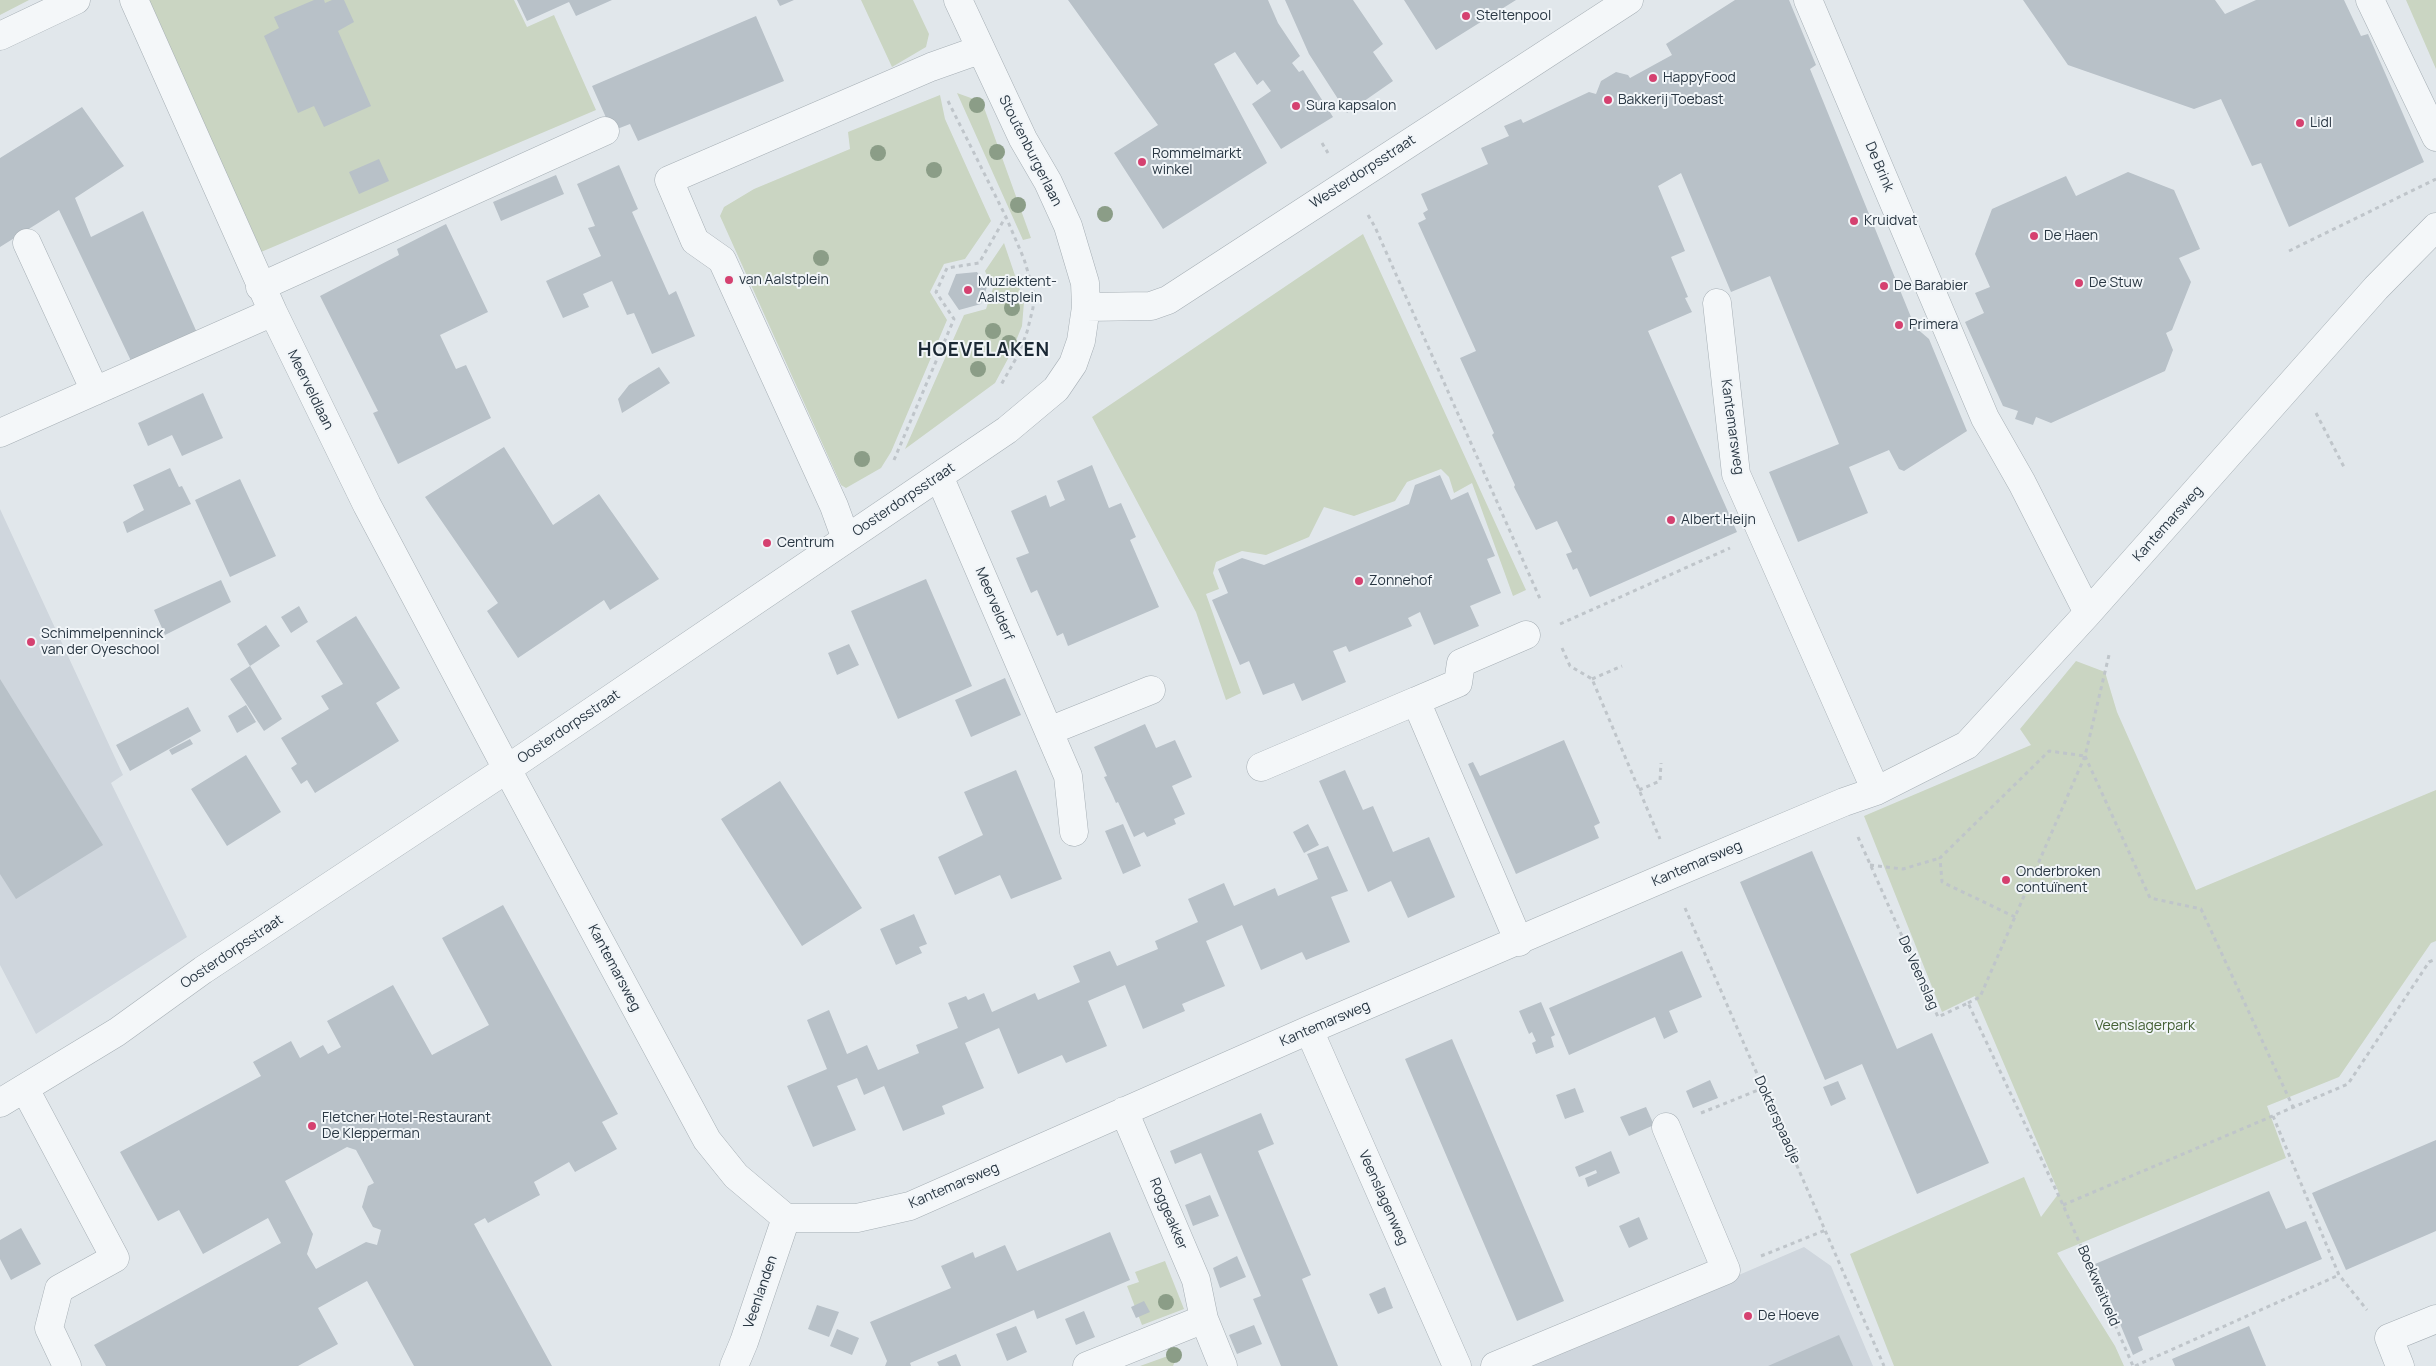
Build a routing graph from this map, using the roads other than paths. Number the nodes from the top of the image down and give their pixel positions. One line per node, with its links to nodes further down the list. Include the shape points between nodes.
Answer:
1 (76, 0): 7 (street)
2 (134, 0): 13 (street, Meerveldlaan)
3 (958, 0): 8 (street, Stoutenburgerlaan)
4 (1629, 0): 15 (street, Westerdorpsstraat, via 1168,300 1151,306)
5 (1808, 0): 21 (street, De Brink, via 1985,418)
6 (2370, 0): 10 (street)
7 (0, 36)
8 (979, 50): 15 (street, Stoutenburgerlaan, via 1068,226 1085,283); 20 (street, via 931,67 668,180 695,241 722,260 834,506)
9 (605, 131): 13 (street)
10 (2436, 137)
11 (2436, 227): 21 (street, Kantemarsweg, via 2376,288)
12 (27, 243): 17 (street)
13 (260, 287): 16 (street, Meerveldlaan)
14 (1717, 303): 28 (street, Kantemarsweg, via 1736,474)
15 (1086, 308): 19 (street, Oosterdorpsstraat, via 1081,341 1073,364 1056,388 1007,430)
16 (272, 312): 17 (street); 27 (street, Meerveldlaan, via 367,506)
17 (95, 391): 18 (street)
18 (0, 433)
19 (939, 476): 20 (street, Oosterdorpsstraat); 25 (street, Meervelderf)
20 (846, 540): 27 (street, Oosterdorpsstraat)
21 (2088, 613): 28 (street, Kantemarsweg, via 1967,745)
22 (1526, 635): 24 (street, via 1462,663 1458,683)
23 (1151, 690): 25 (street)
24 (1416, 701): 26 (street); 30 (street)
25 (1049, 731): 29 (street, Meervelderf, via 1068,776)
26 (1261, 767)
27 (507, 769): 32 (street, Oosterdorpsstraat, via 203,970 117,1032); 36 (street, Kantemarsweg, via 707,1140 736,1176)
28 (1876, 792): 30 (street, Kantemarsweg, via 1844,802)
29 (1074, 832)
30 (1519, 942): 31 (street, Kantemarsweg)
31 (1309, 1030): 34 (street, Kantemarsweg); 43 (street, Veenslagenweg)
32 (25, 1089): 33 (street, Oosterdorpsstraat); 39 (street, via 115,1258 60,1289 49,1328)
33 (0, 1103)
34 (1124, 1111): 36 (street, Kantemarsweg, via 910,1206 857,1218); 38 (street, Roggeakker, via 1196,1280)
35 (1666, 1128): 44 (street, via 1726,1270)
36 (786, 1218): 40 (street, Veenlanden)
37 (2436, 1318): 45 (street, via 2389,1338)
38 (1204, 1319): 41 (street); 42 (street, Roggeakker)
39 (66, 1366)
40 (734, 1366)
41 (1087, 1366)
42 (1223, 1366)
43 (1457, 1366)
44 (1495, 1366)
45 (2400, 1366)

